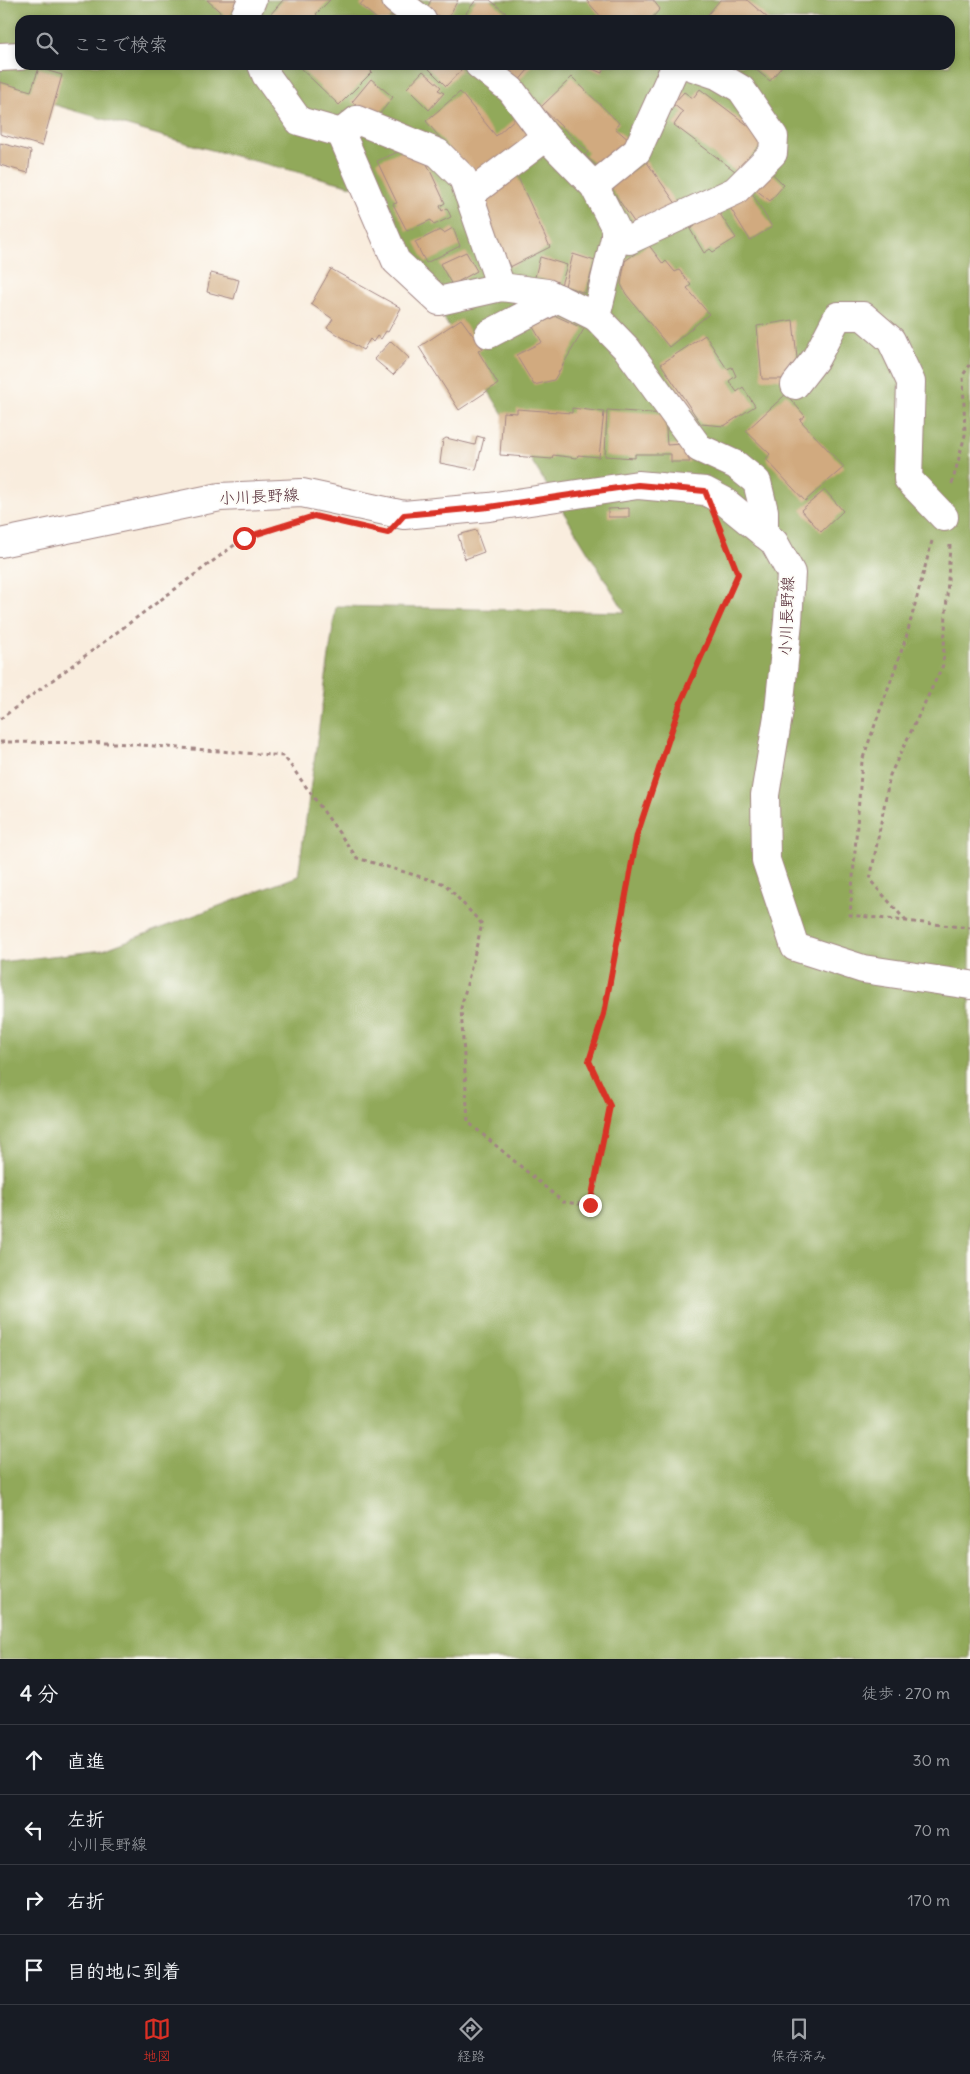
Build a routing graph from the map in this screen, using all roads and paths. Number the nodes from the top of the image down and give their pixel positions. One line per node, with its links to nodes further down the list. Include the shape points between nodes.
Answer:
1 (252, 0): 3 (street)
2 (396, 0): 4 (street)
3 (245, 15)
4 (416, 15)
5 (15, 56): 6 (street)
6 (0, 57)
7 (264, 70): 11 (street, via 299,121)
8 (485, 70): 12 (street, via 511,90)
9 (674, 70): 13 (street, via 637,151)
10 (702, 70): 15 (street, via 741,89 774,137 773,153 735,191 629,240)
11 (341, 133): 14 (street, via 357,120 438,152 463,178); 16 (street, via 396,261 439,301)
12 (546, 137): 13 (street); 14 (street)
13 (594, 186): 15 (street, via 615,227)
14 (469, 195): 16 (street)
15 (615, 238): 18 (street)
16 (502, 287): 17 (street, via 546,293)
17 (558, 298): 18 (street); 19 (street)
18 (596, 317): 24 (street, via 627,349 698,448 736,465 757,482 764,511)
19 (489, 334)
20 (970, 365): 22 (path, via 964,375 965,435)
21 (795, 384): 22 (street, via 816,358 838,316 863,316 891,340 912,382 908,479)
22 (944, 517): 29 (path, via 952,528 943,666 890,775 870,880); 29 (path, via 935,533 906,638 862,761 850,916)
23 (288, 524): 27 (path, via 244,538)
24 (764, 534): 26 (street, 小川長野線, via 724,501 705,491 638,485 489,507 404,515 302,493 220,497); 31 (street, 小川長野線, via 774,542 791,573 779,710 765,795 766,860 794,947 863,968)
25 (723, 537): 28 (path, via 738,574 681,702 637,835 604,1014 589,1061 610,1106 590,1205 563,1202 468,1122 461,1008 482,924 445,884 357,858 284,756 115,743)
26 (0, 543)
27 (0, 719)
28 (0, 742)
29 (906, 921): 30 (path)
30 (970, 928)
31 (970, 985)

